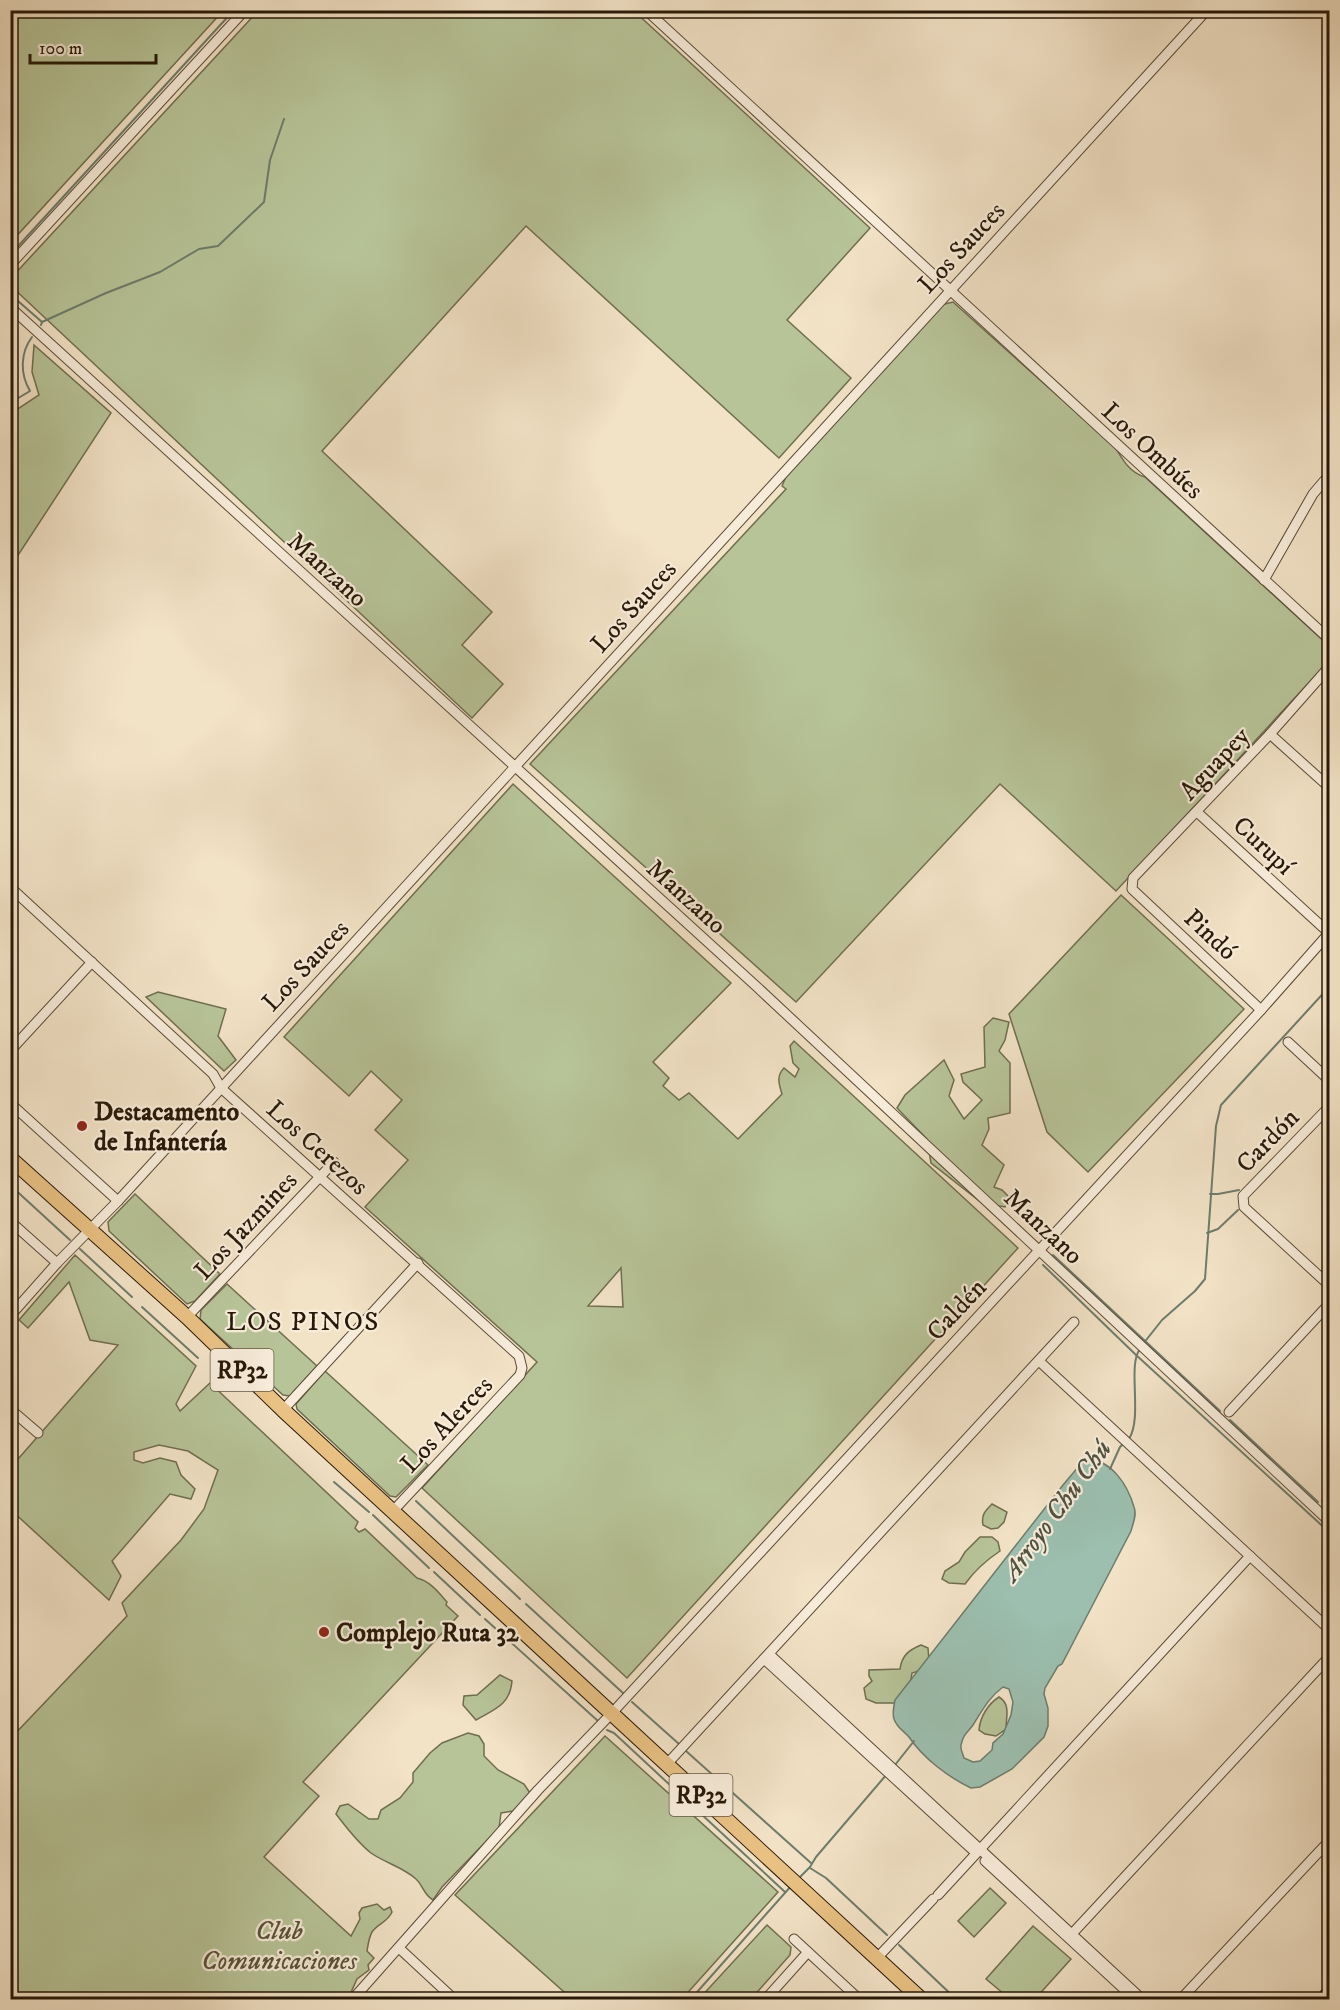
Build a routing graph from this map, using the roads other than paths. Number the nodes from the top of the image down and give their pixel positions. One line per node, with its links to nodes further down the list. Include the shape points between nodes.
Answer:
1 (245, 10): 4 (street)
2 (646, 10): 5 (street, Los Ombúes)
3 (1207, 10): 5 (street, Los Sauces)
4 (10, 265)
5 (949, 291): 8 (street, Los Ombúes); 12 (street, Los Sauces)
6 (10, 307): 12 (street, Manzano)
7 (1329, 474): 8 (street, via 1313,494)
8 (1264, 580): 9 (street, Los Ombúes)
9 (1329, 640)
10 (1329, 666): 11 (street, Aguapey)
11 (1270, 734): 13 (street); 14 (street, Aguapey)
12 (514, 768): 23 (street, Los Sauces); 32 (street, Manzano, via 756,986)
13 (1329, 788)
14 (1197, 812): 16 (street, Aguapey, via 1133,878); 17 (street, Curupí)
15 (10, 887): 18 (street, Los Cerezos)
16 (1132, 889): 19 (street, Pindó)
17 (1329, 933): 19 (street, Caldén)
18 (92, 962): 21 (street); 23 (street, Los Cerezos, via 213,1074)
19 (1261, 1010): 32 (street, Caldén)
20 (1288, 1042): 22 (street)
21 (10, 1051)
22 (1329, 1081)
23 (221, 1088): 28 (street, Los Cerezos); 29 (street, Los Sauces)
24 (10, 1103): 29 (street)
25 (1329, 1106): 35 (street, Cardón, via 1243,1196 1244,1207)
26 (10, 1158): 31 (main road, RP32)
27 (334, 1162): 28 (street, Los Jazmines)
28 (320, 1177): 34 (street, Los Cerezos); 38 (street, Los Jazmines)
29 (118, 1201): 31 (street, Los Sauces)
30 (10, 1221): 33 (street)
31 (90, 1231): 33 (street, Los Sauces); 38 (main road, RP32)
32 (1038, 1250): 47 (street, Manzano); 52 (street, Caldén)
33 (57, 1263): 37 (street, Los Sauces)
34 (418, 1263): 41 (street, Los Cerezos, via 515,1352); 43 (street)
35 (1329, 1286)
36 (1329, 1303): 44 (street)
37 (10, 1316)
38 (187, 1317): 43 (main road, RP32)
39 (1074, 1322): 40 (street)
40 (1039, 1361): 48 (street); 50 (street)
41 (521, 1362): 46 (street, Los Alerces, via 520,1375)
42 (10, 1409): 45 (street)
43 (283, 1410): 46 (main road, RP32)
44 (1229, 1412)
45 (38, 1433)
46 (393, 1511): 52 (main road, RP32)
47 (1329, 1522)
48 (1250, 1556): 49 (street); 55 (street)
49 (1329, 1630)
50 (767, 1656): 53 (street); 55 (street)
51 (1329, 1656): 56 (street)
52 (612, 1713): 53 (main road, RP32); 58 (street, Caldén)
53 (668, 1764): 60 (main road, RP32)
54 (1329, 1840): 68 (street)
55 (978, 1850): 56 (street); 60 (street)
56 (1071, 1936): 67 (street, via 1125,1990)
57 (794, 1939): 59 (street)
58 (399, 1948): 62 (street, Caldén); 63 (street)
59 (808, 1952): 64 (street); 65 (street)
60 (877, 1958): 66 (main road, RP32)
61 (1329, 1994): 69 (highway)
62 (352, 2000)
63 (454, 2000)
64 (765, 2000)
65 (860, 2000)
66 (922, 2000)
67 (1142, 2000)
68 (1180, 2000)
69 (1325, 2000)

